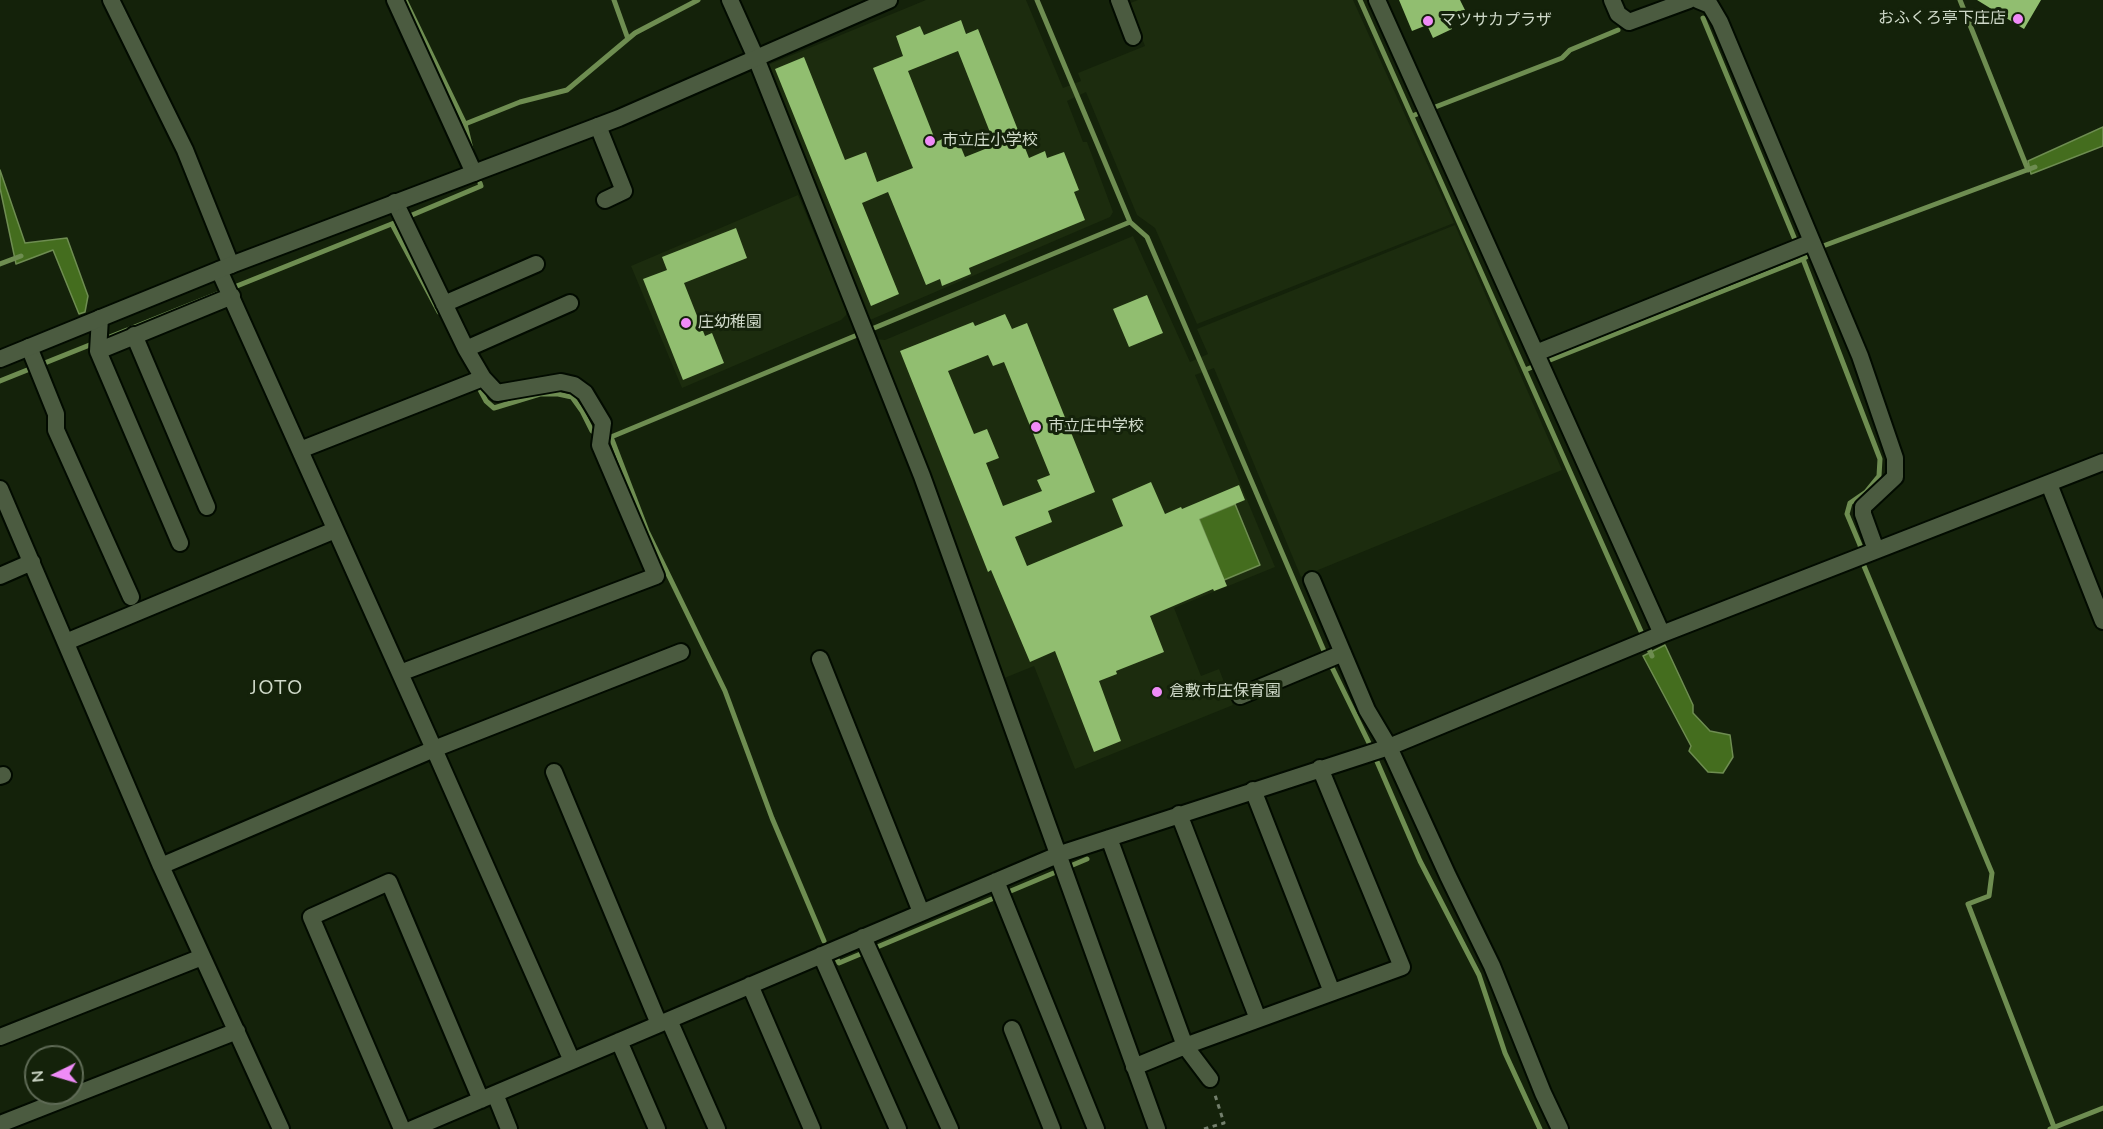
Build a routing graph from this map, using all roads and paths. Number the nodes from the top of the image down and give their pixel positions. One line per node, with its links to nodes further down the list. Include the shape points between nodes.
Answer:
1 (111, 0): 18 (street, via 185,150)
2 (394, 0): 13 (street)
3 (730, 0): 11 (street)
4 (889, 0): 11 (street)
5 (1119, 0): 10 (street)
6 (1377, 0): 27 (street)
7 (1612, 0): 8 (street, via 1618,15 1629,22)
8 (1689, 0)
9 (1698, 0): 16 (street, via 1710,5 1720,22)
10 (1133, 37)
11 (756, 58): 12 (street); 56 (street, via 922,476)
12 (598, 126): 13 (street); 14 (street, via 624,191)
13 (474, 173): 15 (street)
14 (605, 200)
15 (401, 214): 18 (street); 20 (street)
16 (1808, 248): 27 (street); 36 (street, via 1860,356 1895,458 1895,477 1863,507)
17 (536, 264): 20 (street)
18 (227, 281): 21 (street); 22 (street); 29 (street)
19 (570, 303): 24 (street)
20 (444, 304): 24 (street)
21 (100, 318): 23 (street); 26 (street)
22 (134, 335): 23 (street); 33 (street)
23 (99, 344): 35 (street)
24 (466, 349): 28 (street)
25 (0, 359): 26 (street)
26 (34, 360): 40 (street, via 56,414 56,430)
27 (1539, 360): 42 (street)
28 (478, 380): 29 (street); 47 (street, via 497,393 561,382 585,393 603,423 600,445 656,576)
29 (300, 450): 34 (street)
30 (2103, 462): 31 (street)
31 (2049, 484): 36 (street); 41 (street)
32 (0, 489): 37 (street)
33 (207, 507)
34 (334, 530): 43 (street); 47 (street)
35 (180, 543)
36 (1867, 554): 42 (street)
37 (32, 562): 38 (street); 43 (street)
38 (0, 576)
39 (1312, 580): 45 (street)
40 (131, 597)
41 (2103, 621)
42 (1651, 639): 50 (street)
43 (66, 642): 57 (street)
44 (681, 652): 49 (street)
45 (1339, 655): 48 (street); 50 (street, via 1366,710)
46 (820, 659): 59 (street)
47 (400, 673): 49 (street)
48 (1240, 696)
49 (434, 748): 57 (street); 72 (street)
50 (1376, 751): 51 (street); 90 (street, via 1448,876 1492,966)
51 (1320, 768): 53 (street); 64 (street, via 1402,967)
52 (554, 772): 66 (street)
53 (1253, 790): 54 (street); 64 (street)
54 (1179, 814): 55 (street); 65 (street)
55 (1108, 838): 56 (street); 71 (street)
56 (1063, 863): 58 (street); 73 (street)
57 (161, 866): 62 (street)
58 (1000, 890): 59 (street); 87 (street)
59 (921, 912): 60 (street)
60 (867, 946): 61 (street); 85 (street)
61 (820, 955): 63 (street); 84 (street)
62 (202, 957): 68 (street); 69 (street)
63 (750, 985): 66 (street); 83 (street)
64 (1332, 992): 65 (street)
65 (1258, 1019): 71 (street)
66 (664, 1022): 70 (street); 82 (street)
67 (1012, 1029): 86 (street)
68 (237, 1032): 76 (street); 77 (street)
69 (0, 1037)
70 (620, 1041): 72 (street); 81 (street)
71 (1185, 1046): 73 (street); 74 (street)
72 (572, 1062): 75 (street)
73 (1134, 1067): 88 (street)
74 (1210, 1079): 89 (path, via 1224,1123)
75 (488, 1097): 78 (street, via 389,882 311,917); 79 (street); 80 (street)
76 (0, 1124)
77 (281, 1129)
78 (402, 1129)
79 (412, 1129)
80 (509, 1129)
81 (657, 1129)
82 (717, 1129)
83 (812, 1129)
84 (898, 1129)
85 (950, 1129)
86 (1052, 1129)
87 (1096, 1129)
88 (1157, 1129)
89 (1204, 1129)
90 (1560, 1129)

